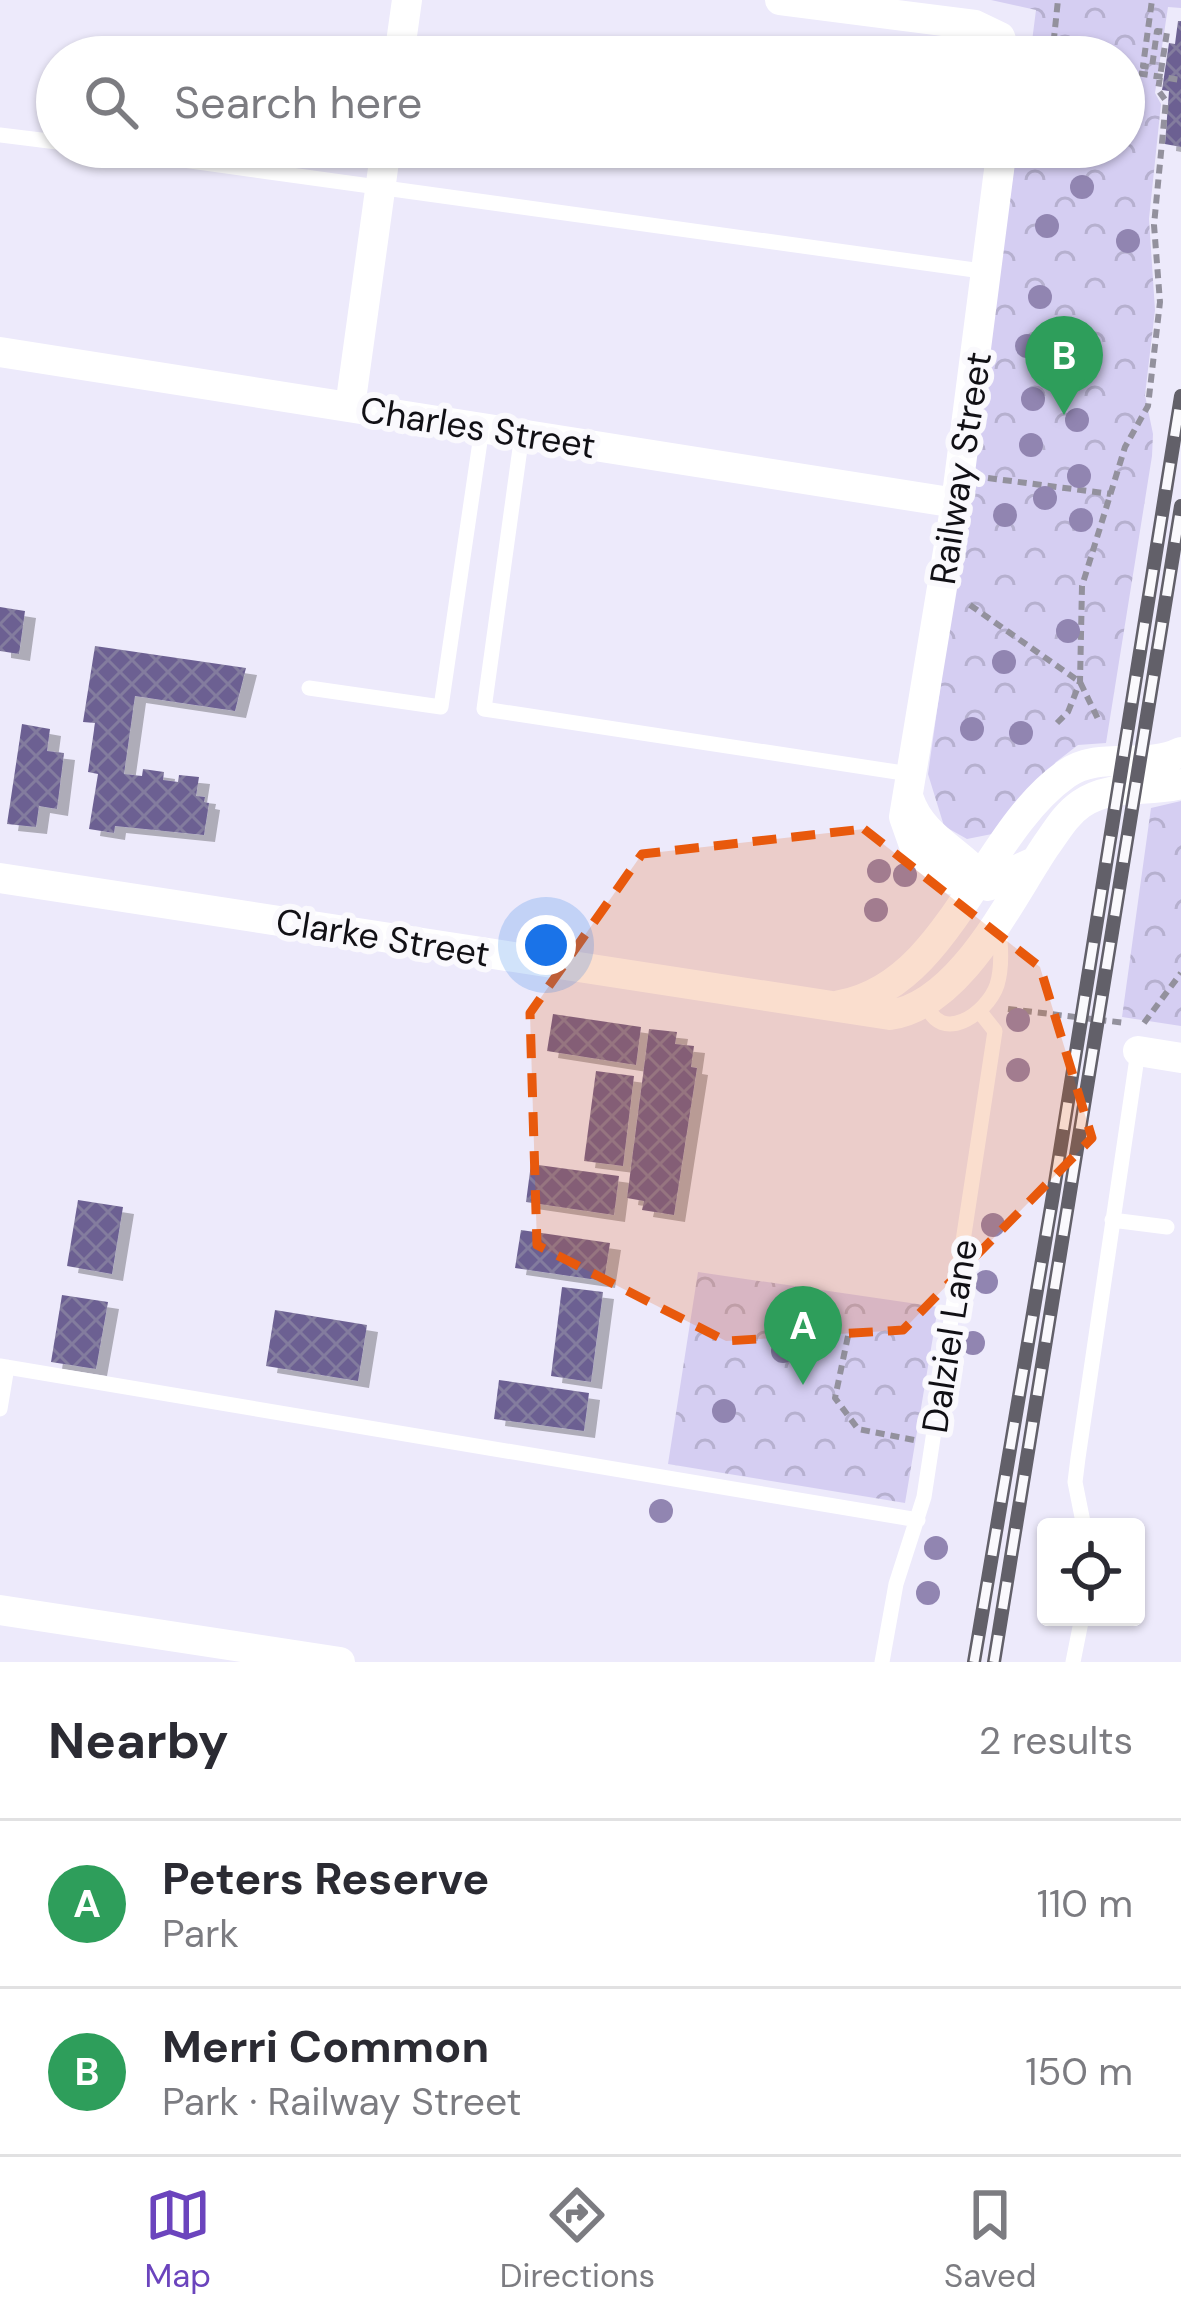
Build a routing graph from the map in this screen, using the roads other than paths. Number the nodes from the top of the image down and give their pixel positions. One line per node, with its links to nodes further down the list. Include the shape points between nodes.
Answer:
1 (407, 0): 3 (street)
2 (780, 0): 4 (street, via 975,25)
3 (402, 36)
4 (990, 36)
5 (0, 135): 6 (lane)
6 (36, 139)
7 (243, 168): 10 (lane)
8 (383, 168): 10 (street)
9 (1000, 168): 11 (street, Railway Street)
10 (381, 187): 11 (lane); 13 (street)
11 (988, 272): 16 (street, Railway Street)
12 (0, 352): 13 (street, Charles Street)
13 (350, 407): 14 (street, Charles Street)
14 (482, 428): 15 (street, Charles Street); 17 (lane, via 441,706)
15 (522, 434): 16 (street, Charles Street); 19 (lane, via 484,709)
16 (958, 488): 19 (street, Railway Street)
17 (309, 688)
18 (1181, 752): 22 (street, via 1072,770)
19 (909, 781): 22 (street, Railway Street, via 906,827 920,857 953,880)
20 (1181, 784): 21 (street, via 1087,800)
21 (1036, 861): 22 (street, Railway Street, via 1006,875); 24 (street)
22 (980, 875): 24 (street); 25 (street)
23 (0, 878): 27 (street, Clarke Street)
24 (997, 922): 26 (street); 28 (lane, via 1000,972)
25 (923, 954): 26 (street); 27 (street, via 875,994)
26 (926, 1003): 27 (street, Clarke Street, via 890,1015); 28 (lane, via 939,1023 964,1022)
27 (837, 1006)
28 (983, 1009): 36 (lane, Dalziel Lane, via 995,1031)
29 (1138, 1051): 30 (street); 31 (lane)
30 (1181, 1058)
31 (1112, 1220): 32 (lane); 35 (lane, via 1075,1482)
32 (1167, 1228)
33 (3, 1367): 34 (lane); 36 (lane)
34 (0, 1409)
35 (1082, 1518)
36 (918, 1520): 41 (lane, Dalziel Lane)
37 (0, 1610): 39 (street)
38 (1080, 1626): 42 (lane)
39 (295, 1658): 40 (street)
40 (340, 1662)
41 (882, 1662)
42 (1073, 1662)

